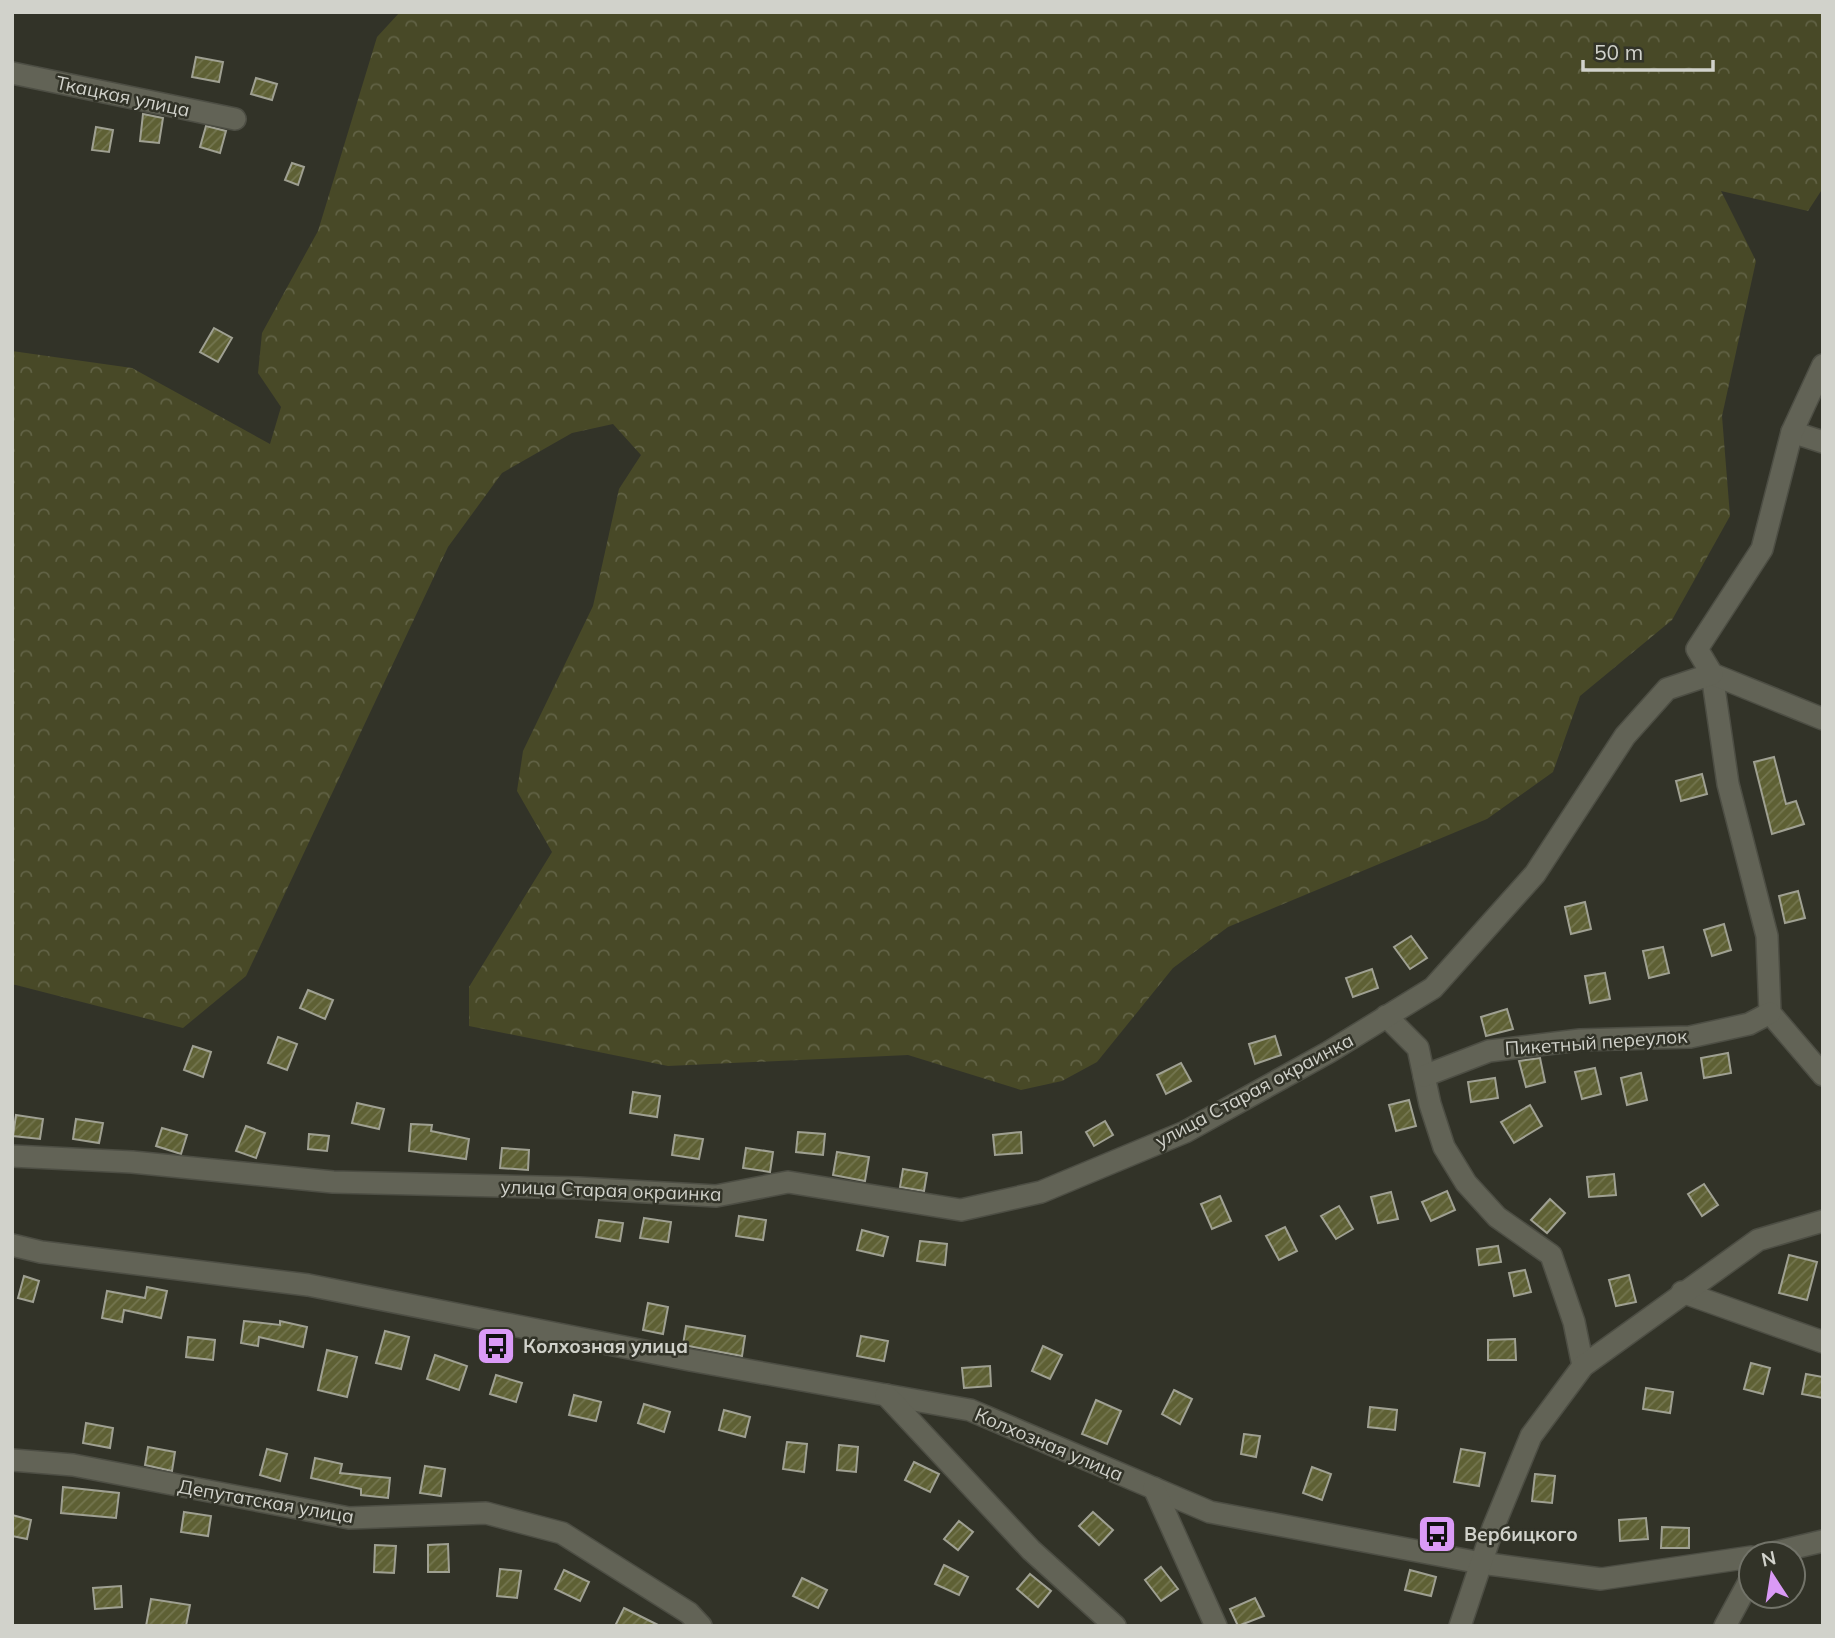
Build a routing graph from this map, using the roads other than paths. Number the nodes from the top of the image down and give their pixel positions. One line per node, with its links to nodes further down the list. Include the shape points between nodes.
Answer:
1 (12, 73): 2 (street, Ткацкая улица)
2 (234, 119)
3 (1823, 365): 4 (street)
4 (1792, 432): 5 (street); 6 (street, via 1762,549 1697,649)
5 (1823, 442)
6 (1712, 674): 7 (street); 8 (street, via 1728,784 1767,936); 9 (street, улица Старая окраинка, via 1667,689 1625,736 1535,874 1433,988)
7 (1823, 719)
8 (1770, 1013): 10 (street); 11 (street, Пикетный переулок, via 1749,1024 1690,1037 1580,1040 1489,1051)
9 (1386, 1016): 11 (street, via 1418,1048); 12 (street, улица Старая окраинка, via 1185,1132 1041,1192 961,1210 788,1182 716,1196 333,1182 132,1162)
10 (1823, 1075)
11 (1424, 1076): 17 (street, via 1444,1147 1466,1183 1497,1217 1551,1255 1574,1322)
12 (12, 1156)
13 (1823, 1221): 15 (street, via 1758,1240)
14 (12, 1245): 18 (street, Колхозная улица, via 308,1285)
15 (1682, 1292): 16 (street); 17 (street)
16 (1823, 1342)
17 (1583, 1366): 22 (street, via 1531,1436)
18 (886, 1395): 20 (street, Колхозная улица, via 970,1410); 25 (street, via 1031,1550)
19 (12, 1460): 24 (street, Депутатская улица, via 73,1465 349,1518 486,1513 562,1533)
20 (1154, 1488): 22 (street, Колхозная улица, via 1210,1511); 26 (street)
21 (1737, 1559): 22 (street, Колхозная улица, via 1601,1579)
22 (1481, 1563): 27 (street)
23 (1737, 1604): 28 (street)
24 (701, 1626)
25 (1115, 1626)
26 (1216, 1626)
27 (1460, 1626)
28 (1725, 1626)

